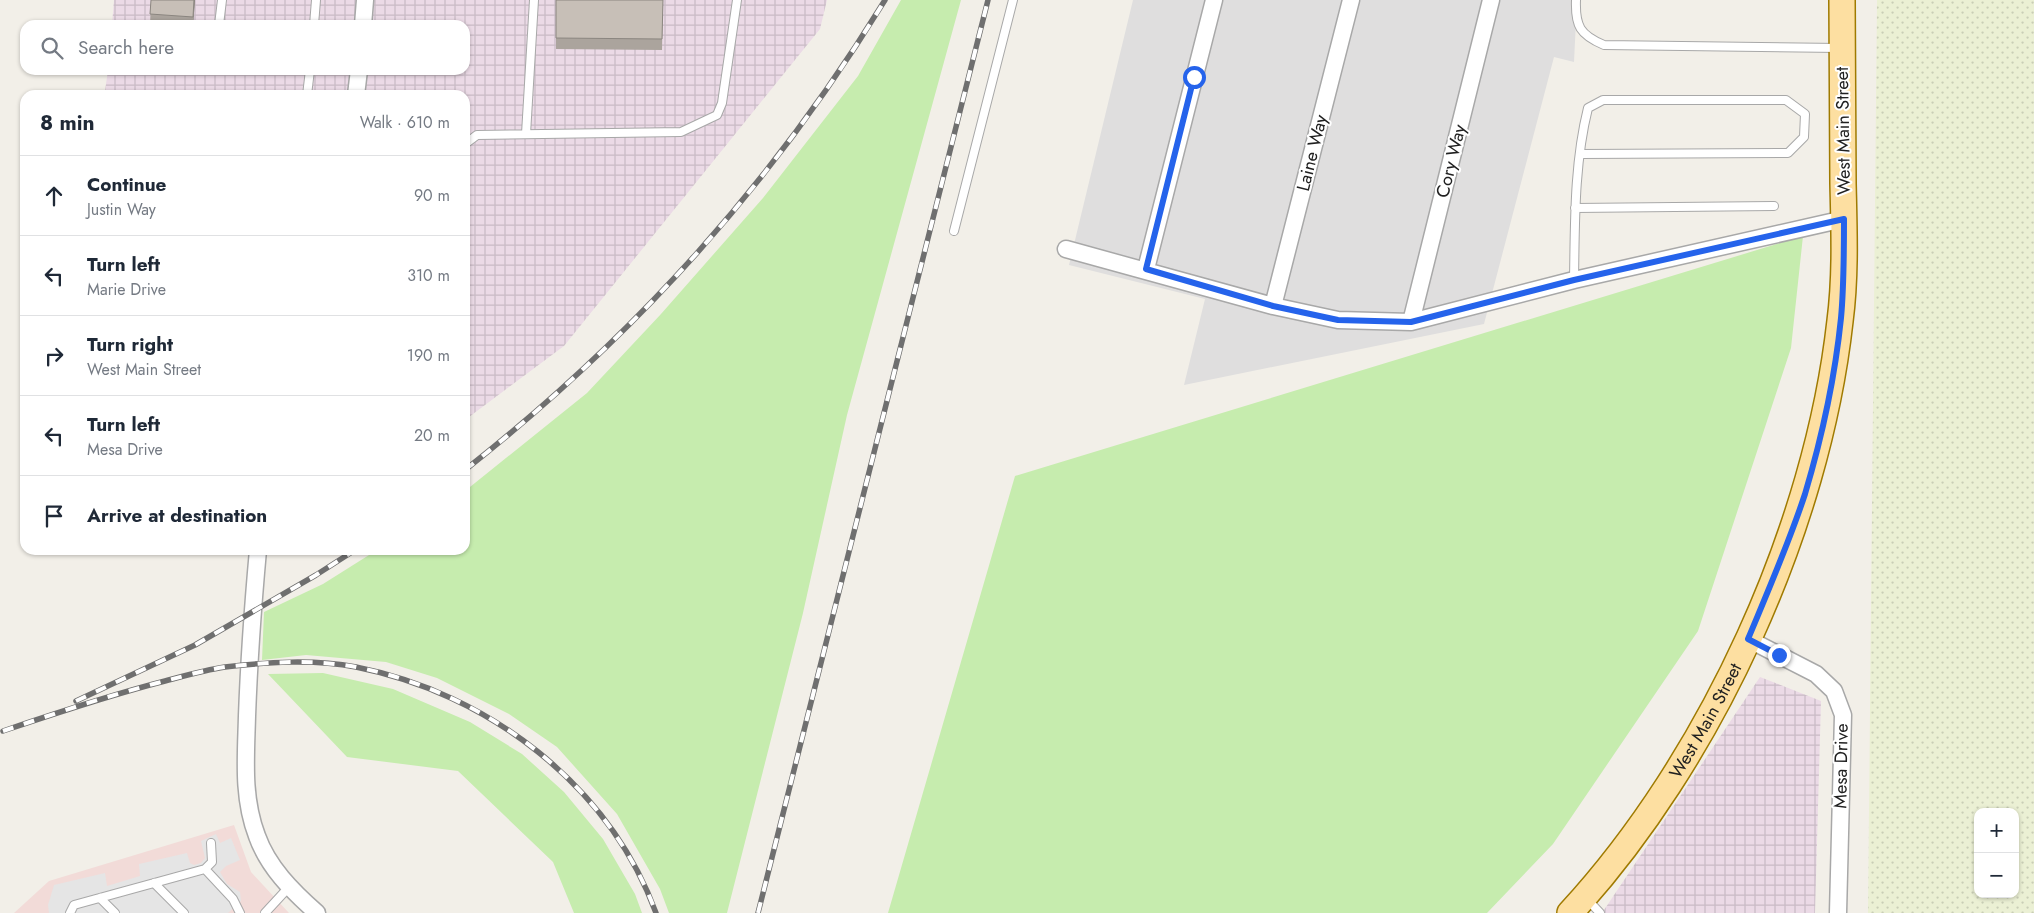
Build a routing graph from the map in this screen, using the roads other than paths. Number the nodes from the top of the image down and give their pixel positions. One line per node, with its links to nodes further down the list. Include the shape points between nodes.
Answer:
1 (222, 0): 12 (lane)
2 (316, 0): 13 (lane)
3 (365, 0): 14 (street)
4 (534, 0): 20 (lane)
5 (737, 0): 20 (lane, via 722,103 717,116 681,132)
6 (1013, 0): 26 (lane)
7 (1214, 0): 28 (street)
8 (1351, 0): 30 (street, Laine Way)
9 (1491, 0): 31 (street, Cory Way)
10 (1576, 0): 15 (lane, via 1580,29 1604,45)
11 (1842, 0): 15 (main road, West Main Street)
12 (220, 20)
13 (314, 20)
14 (363, 20)
15 (1842, 48): 25 (main road, West Main Street)
16 (309, 75): 18 (lane)
17 (358, 75): 19 (street)
18 (308, 90)
19 (356, 90)
20 (526, 134): 21 (lane, via 477,135)
21 (470, 140)
22 (1580, 154): 22 (lane, via 1588,108 1603,100 1786,100 1805,114 1804,137 1788,153); 24 (lane)
23 (1774, 206): 24 (lane)
24 (1575, 208): 29 (lane)
25 (1844, 219): 29 (street); 33 (main road, West Main Street, via 1841,318 1823,423 1804,494)
26 (954, 231)
27 (1066, 248): 28 (street)
28 (1146, 269): 30 (street)
29 (1574, 280): 31 (street)
30 (1273, 306): 31 (street, via 1338,320)
31 (1411, 322)
32 (258, 555): 37 (street, via 249,666 246,796 264,853)
33 (1748, 639): 39 (main road, West Main Street, via 1678,770); 46 (street, Mesa Drive, via 1816,674 1834,692 1843,716)
34 (211, 843): 35 (lane, via 212,862)
35 (205, 869): 36 (lane); 43 (lane)
36 (154, 883): 38 (lane); 42 (lane)
37 (289, 887): 44 (lane); 45 (street)
38 (100, 898): 40 (lane, via 74,905); 41 (lane)
39 (1585, 908)
40 (70, 913)
41 (115, 913)
42 (184, 913)
43 (240, 913)
44 (265, 913)
45 (316, 913)
46 (1838, 913)

